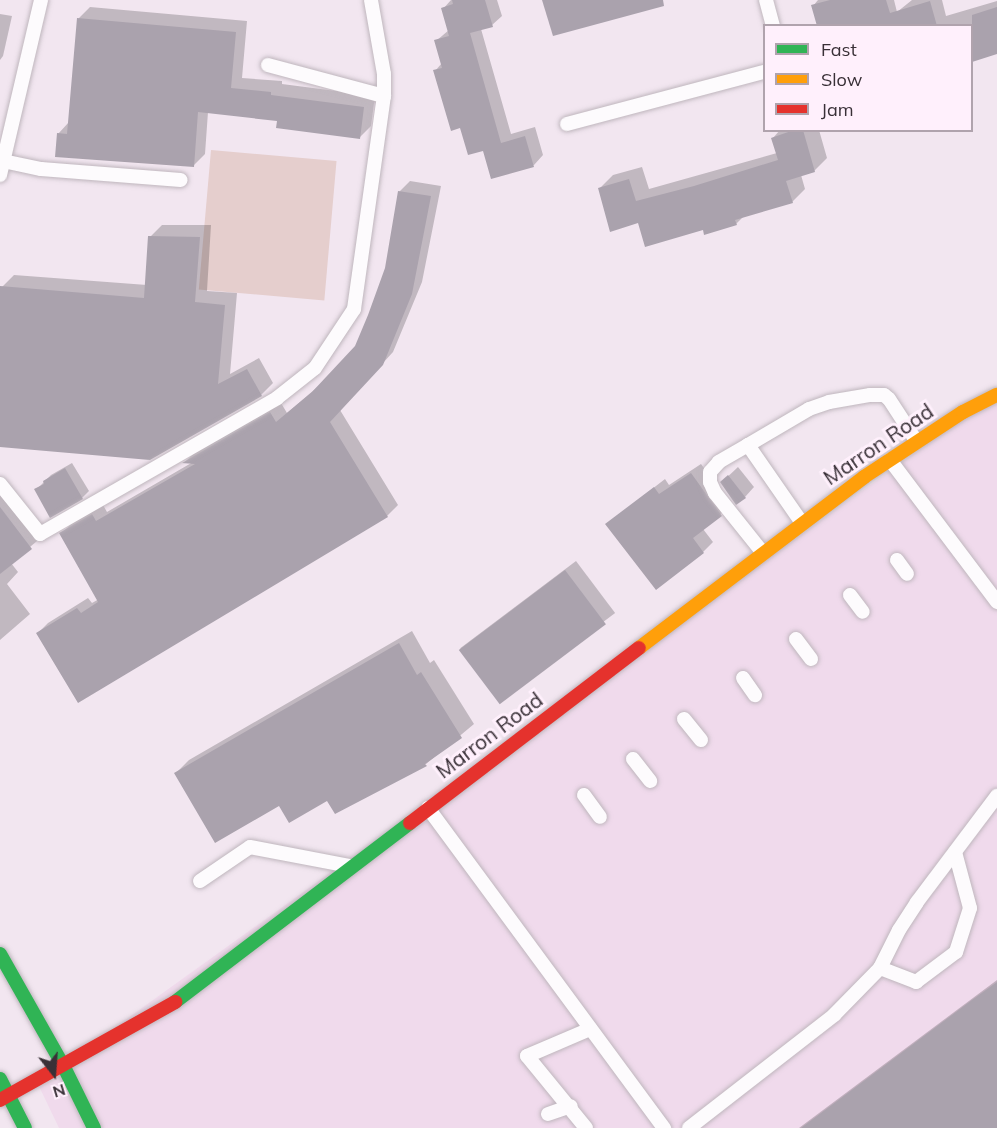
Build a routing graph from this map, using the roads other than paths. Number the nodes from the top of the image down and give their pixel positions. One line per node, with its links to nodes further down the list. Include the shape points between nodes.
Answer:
1 (41, 0): 9 (lane)
2 (371, 0): 7 (lane)
3 (766, 0): 4 (lane)
4 (772, 24)
5 (268, 65): 7 (lane)
6 (763, 73): 8 (lane)
7 (384, 96): 15 (lane, via 354,309 315,368 277,398 40,534)
8 (567, 124)
9 (2, 168): 10 (lane)
10 (181, 180)
11 (997, 395): 12 (main road, Marron Road)
12 (917, 442): 13 (lane, via 889,399 870,395 809,409); 14 (main road, Marron Road)
13 (748, 445): 16 (lane); 17 (lane, via 719,462 710,472 710,482)
14 (889, 460): 16 (main road, Marron Road); 21 (lane)
15 (0, 484)
16 (802, 524): 17 (main road, Marron Road)
17 (763, 553): 33 (main road, Marron Road)
18 (897, 560): 19 (lane)
19 (907, 574)
20 (850, 596): 22 (lane)
21 (997, 602)
22 (863, 612)
23 (796, 639): 24 (lane)
24 (811, 659)
25 (743, 678): 26 (lane)
26 (755, 694)
27 (684, 719): 28 (lane)
28 (701, 740)
29 (633, 759): 30 (lane)
30 (650, 781)
31 (584, 795): 34 (lane)
32 (997, 796): 35 (lane)
33 (428, 807): 36 (main road, Marron Road); 40 (lane)
34 (600, 817)
35 (955, 852): 39 (lane, via 917,902); 39 (lane, via 970,908 957,952 916,982)
36 (352, 866): 37 (lane, via 250,848); 41 (main road, Marron Road, via 166,1009)
37 (200, 881)
38 (0, 954): 41 (main road)
39 (880, 968): 50 (lane, via 834,1014)
40 (590, 1029): 44 (lane, via 527,1056); 49 (lane)
41 (64, 1066): 43 (main road, Marron Road); 47 (main road)
42 (0, 1079): 43 (main road)
43 (5, 1098): 46 (main road)
44 (571, 1106): 45 (lane); 48 (lane)
45 (548, 1114)
46 (25, 1128)
47 (94, 1128)
48 (586, 1128)
49 (664, 1128)
50 (689, 1128)

